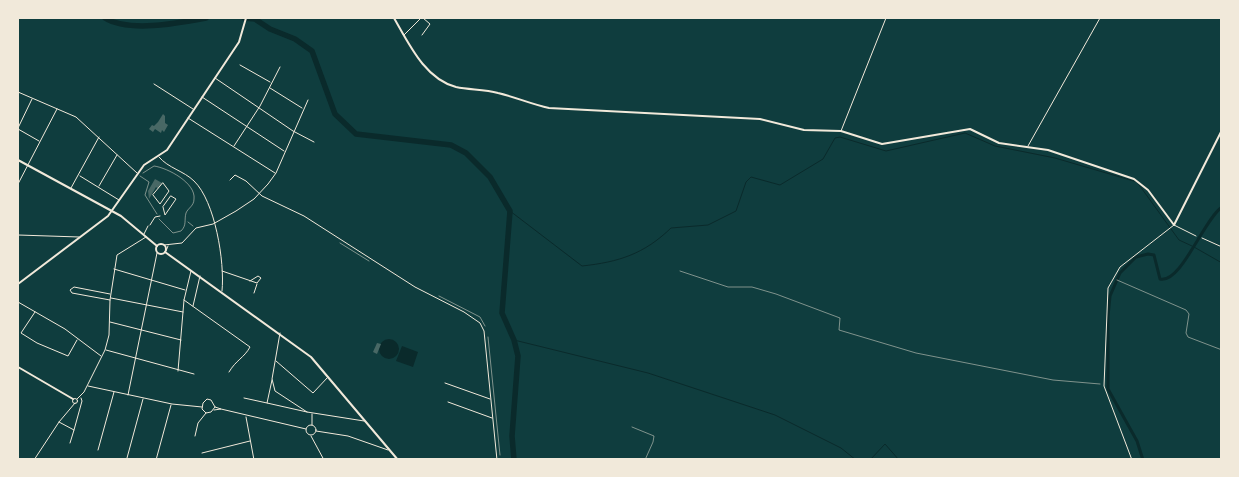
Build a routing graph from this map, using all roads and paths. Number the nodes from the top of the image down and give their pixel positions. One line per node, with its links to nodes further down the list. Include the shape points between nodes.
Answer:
1 (246, 18): 10 (street, via 242,34)
2 (394, 18): 7 (street)
3 (422, 18): 6 (street, via 430,24); 7 (street)
4 (886, 18): 26 (street)
5 (1100, 18): 31 (street)
6 (422, 35)
7 (404, 36): 26 (street, via 439,81 549,108 760,119 804,130)
8 (240, 65): 11 (street)
9 (280, 67): 11 (street)
10 (215, 78): 15 (street); 18 (street)
11 (271, 82): 13 (street)
12 (154, 84): 21 (street)
13 (270, 88): 18 (street); 20 (street)
14 (18, 92): 16 (street)
15 (202, 97): 21 (street); 23 (street)
16 (32, 99): 19 (street); 24 (street)
17 (308, 100): 20 (street)
18 (260, 106): 23 (street); 27 (street)
19 (58, 108): 28 (street, via 82,121); 29 (street)
20 (303, 109): 27 (street)
21 (194, 110): 22 (street)
22 (188, 118): 32 (street); 35 (street)
23 (246, 127): 32 (street); 33 (street)
24 (18, 128): 29 (street)
25 (1222, 130): 53 (street)
26 (840, 131): 31 (street, via 882,144 967,129 999,143)
27 (293, 132): 30 (street); 33 (street)
28 (99, 137): 34 (street); 40 (street)
29 (40, 142): 37 (street)
30 (314, 142)
31 (1028, 146): 53 (street, via 1071,157 1137,181 1148,190)
32 (234, 147): 39 (street)
33 (284, 152): 39 (street)
34 (118, 154): 38 (street); 43 (street)
35 (159, 157): 38 (street); 52 (street, via 202,189)
36 (18, 160): 37 (street)
37 (27, 166): 42 (street); 44 (street)
38 (138, 173): 48 (street)
39 (276, 173): 45 (street)
40 (79, 175): 43 (street); 44 (street)
41 (230, 180): 45 (street, via 235,175)
42 (18, 184)
43 (98, 187): 48 (street)
44 (70, 189): 49 (street)
45 (260, 193): 52 (street, via 246,206); 114 (street, via 304,216 415,287 477,320 484,331)
46 (165, 196): 46 (street, via 169,191 162,183 153,195 160,204); 47 (street)
47 (169, 199): 47 (street, via 163,207 165,215 176,199 171,196)
48 (120, 200): 49 (street)
49 (112, 212): 56 (street); 58 (street)
50 (160, 216): 56 (street, via 155,217)
51 (186, 222): 51 (path, via 183,230 175,234 164,225 145,195 149,182 139,175 156,166 190,187 194,198 186,214); 54 (path)
52 (213, 224): 54 (street); 68 (street, via 220,249)
53 (1174, 227): 57 (street); 107 (street, via 1120,267 1110,283 1106,306)
54 (196, 228): 61 (street, via 182,244)
55 (18, 234): 58 (street)
56 (145, 235): 62 (street); 66 (street, via 117,255)
57 (1196, 236): 59 (lane)
58 (80, 237): 75 (street)
59 (1202, 238): 63 (street)
60 (164, 245): 61 (street); 62 (street); 65 (street)
61 (168, 245): 65 (street)
62 (156, 246): 64 (street)
63 (1222, 247)
64 (157, 252): 65 (street); 71 (street)
65 (165, 252): 67 (street)
66 (113, 269): 71 (street); 79 (street)
67 (191, 271): 70 (street); 76 (street)
68 (221, 271): 73 (street); 77 (street)
69 (680, 271): 107 (path, via 728,286 752,287 776,294 840,318 839,330 916,353 1053,380)
70 (200, 276): 77 (street); 84 (street)
71 (151, 279): 76 (street); 83 (street)
72 (1117, 280): 95 (path, via 1186,310 1189,314 1188,337)
73 (250, 281): 74 (street); 74 (street, via 260,277)
74 (257, 283): 78 (street)
75 (18, 284)
76 (186, 290): 81 (street)
77 (222, 292): 91 (street)
78 (254, 293)
79 (111, 294): 80 (street); 80 (street, via 74,287 70,290)
80 (110, 299): 83 (street); 87 (street)
81 (184, 300): 84 (street); 86 (street)
82 (18, 302): 85 (street)
83 (146, 304): 86 (street); 88 (street)
84 (193, 306): 101 (street, via 250,347 245,355 236,359)
85 (35, 312): 90 (street); 92 (street)
86 (183, 312): 93 (street)
87 (109, 322): 88 (street); 94 (street)
88 (141, 329): 93 (street); 97 (street)
89 (18, 330): 90 (street)
90 (22, 333): 92 (street, via 68,356)
91 (280, 333): 98 (street); 103 (street, via 311,357)
92 (78, 339): 96 (street)
93 (182, 340): 100 (street)
94 (105, 350): 96 (street); 97 (street)
95 (1222, 350)
96 (101, 356): 106 (street)
97 (135, 359): 100 (street); 109 (street)
98 (276, 360): 103 (street, via 312,393); 104 (street)
99 (18, 367): 115 (street)
100 (178, 370): 102 (street)
101 (229, 372)
102 (194, 374)
103 (328, 376): 130 (street)
104 (272, 379): 118 (street); 125 (street, via 275,391)
105 (445, 383): 114 (street)
106 (88, 386): 108 (street); 110 (street)
107 (1104, 386): 153 (street)
108 (114, 391): 109 (street); 142 (street)
109 (128, 395): 111 (street)
110 (80, 397): 113 (street); 134 (street, via 82,401)
111 (143, 398): 119 (street); 145 (street)
112 (244, 398): 118 (street)
113 (77, 399): 115 (street); 117 (street, via 78,402)
114 (491, 399): 128 (street)
115 (73, 400): 117 (street)
116 (448, 402): 128 (street)
117 (74, 403): 129 (street)
118 (267, 403): 125 (street)
119 (172, 404): 120 (street); 147 (street)
120 (202, 407): 121 (street, via 209,399); 124 (street)
121 (215, 407): 122 (street); 123 (street)
122 (221, 409): 123 (street); 127 (street)
123 (214, 410): 124 (street)
124 (206, 412): 137 (street, via 198,423)
125 (307, 412): 126 (street)
126 (312, 413): 130 (street); 131 (street)
127 (245, 416): 133 (street); 139 (street)
128 (493, 418): 151 (street)
129 (59, 422): 134 (street); 146 (street)
130 (366, 422): 138 (street)
131 (312, 425): 133 (street); 135 (street)
132 (632, 427): 152 (lane, via 654,436)
133 (306, 429): 136 (street)
134 (74, 430): 140 (street)
135 (316, 431): 136 (street); 141 (street)
136 (311, 435): 149 (street)
137 (195, 436)
138 (379, 437): 141 (street); 143 (street)
139 (250, 441): 144 (street); 148 (street)
140 (70, 443)
141 (375, 444): 143 (street)
142 (98, 450)
143 (391, 451): 150 (street)
144 (202, 453)
145 (126, 458)
146 (34, 460)
147 (156, 460)
148 (254, 460)
149 (324, 460)
150 (398, 460)
151 (497, 460)
152 (645, 460)
153 (1132, 460)

